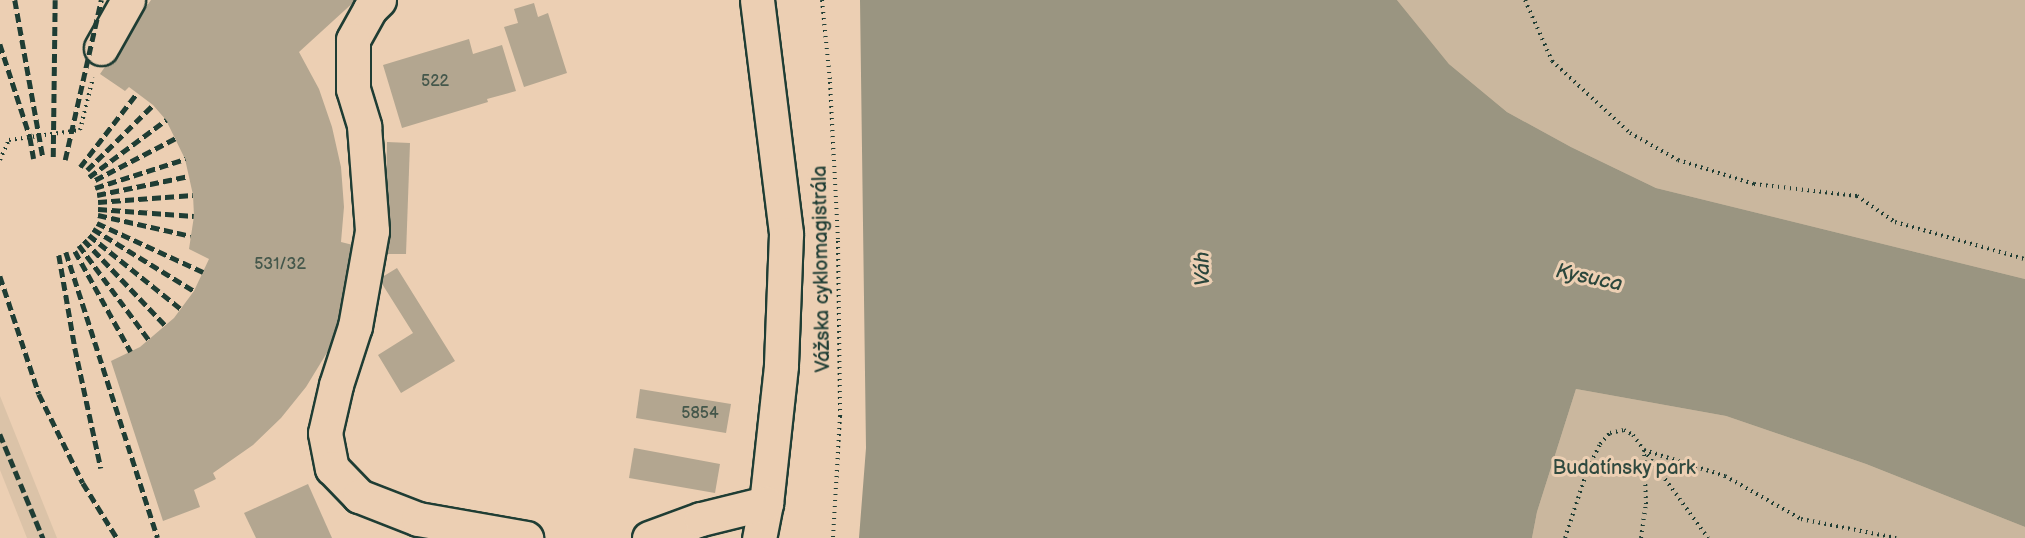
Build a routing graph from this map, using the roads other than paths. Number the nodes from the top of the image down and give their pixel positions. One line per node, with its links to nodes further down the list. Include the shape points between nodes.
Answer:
1 (128, 0): 4 (lane)
2 (379, 0): 6 (lane, via 353,40 353,89 364,126 372,231 355,326 325,433 332,468 359,496 418,519)
3 (757, 0): 5 (lane, via 786,234 781,366)
4 (100, 48)
5 (766, 503): 7 (lane, via 701,519); 8 (lane)
6 (526, 538)
7 (649, 538)
8 (759, 538)

